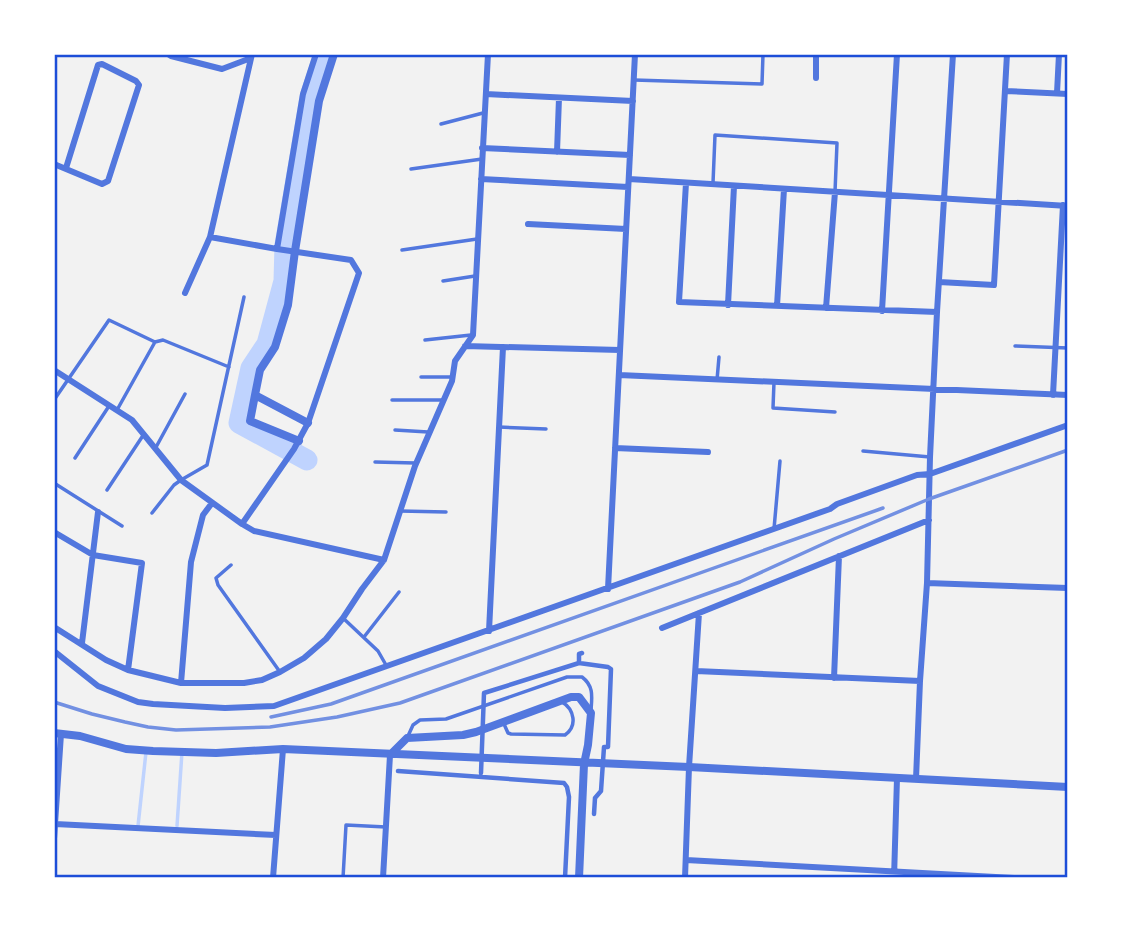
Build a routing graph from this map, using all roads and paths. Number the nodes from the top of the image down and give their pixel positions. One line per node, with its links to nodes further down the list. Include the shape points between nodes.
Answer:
1 (168, 54): 12 (street, via 222,69)
2 (316, 54): 45 (street, via 303,94)
3 (334, 54): 47 (street, via 319,101)
4 (488, 54): 17 (street)
5 (635, 54): 14 (street)
6 (764, 54): 14 (lane, via 762,84)
7 (816, 54): 13 (street)
8 (897, 54): 37 (street)
9 (953, 54): 38 (street)
10 (1007, 54): 15 (street)
11 (1059, 54): 16 (street)
12 (251, 56): 43 (street)
13 (816, 78)
14 (634, 80): 20 (street)
15 (1005, 91): 16 (street); 39 (street)
16 (1057, 93): 18 (street)
17 (485, 94): 19 (street); 21 (street)
18 (1068, 94)
19 (559, 97): 20 (street); 24 (street)
20 (633, 101): 25 (street)
21 (484, 113): 22 (lane); 23 (street)
22 (441, 124)
23 (482, 149): 24 (street); 26 (street)
24 (557, 152): 25 (street)
25 (630, 155): 31 (street)
26 (482, 159): 29 (lane); 30 (street)
27 (54, 164): 28 (street)
28 (66, 168): 28 (street, via 98,65 136,81 108,181 102,184)
29 (411, 169)
30 (481, 179): 31 (street); 44 (street)
31 (629, 183): 32 (street); 42 (street)
32 (685, 183): 33 (street); 56 (street, via 679,302)
33 (713, 184): 34 (street); 36 (lane, via 715,135 837,143)
34 (734, 186): 35 (street); 56 (street)
35 (784, 188): 36 (street); 57 (street)
36 (835, 192): 37 (street); 58 (street)
37 (890, 195): 38 (street); 59 (street)
38 (944, 198): 39 (street); 51 (street)
39 (999, 201): 40 (street); 51 (street, via 994,285)
40 (1065, 205): 48 (street)
41 (528, 224): 42 (street)
42 (626, 229): 69 (street)
43 (210, 237): 45 (street); 52 (street)
44 (477, 239): 46 (lane); 49 (street)
45 (277, 249): 47 (street)
46 (402, 250)
47 (292, 251): 82 (street, via 289,305 275,347 260,370); 90 (street, via 351,260 359,273)
48 (1064, 253): 54 (street)
49 (476, 276): 50 (lane); 61 (street)
50 (443, 281)
51 (939, 282): 60 (street)
52 (185, 293)
53 (244, 296): 71 (lane)
54 (1058, 301): 55 (lane); 67 (street)
55 (1068, 302)
56 (728, 305): 57 (street)
57 (777, 306): 58 (street)
58 (826, 308): 59 (street)
59 (882, 311): 60 (street)
60 (937, 312): 79 (street)
61 (473, 335): 62 (lane); 64 (street)
62 (425, 340)
63 (156, 342): 71 (lane, via 163,340); 76 (lane, via 109,320); 88 (lane)
64 (465, 346): 66 (street); 75 (street, via 455,361)
65 (1015, 346): 67 (lane)
66 (503, 347): 69 (street); 92 (street)
67 (1055, 348): 68 (lane); 81 (street)
68 (1068, 348)
69 (620, 351): 73 (street)
70 (719, 357): 77 (lane)
71 (229, 367): 108 (lane, via 207,465)
72 (54, 370): 76 (street)
73 (619, 375): 77 (street); 98 (street)
74 (421, 377): 75 (lane)
75 (453, 377): 86 (street)
76 (68, 379): 84 (lane); 87 (street)
77 (718, 380): 78 (street)
78 (775, 383): 79 (street); 89 (lane, via 773,408)
79 (934, 390): 81 (street); 102 (street)
80 (185, 394): 99 (lane)
81 (1053, 394): 83 (street)
82 (255, 395): 90 (street); 97 (street, via 250,421)
83 (1068, 395)
84 (54, 400)
85 (392, 400): 86 (lane)
86 (444, 400): 95 (street)
87 (109, 406): 88 (street); 103 (lane)
88 (116, 411): 96 (street)
89 (835, 412)
90 (308, 424): 97 (street)
91 (1068, 425): 107 (street)
92 (499, 426): 93 (lane); 133 (street)
93 (546, 429)
94 (395, 430): 95 (lane)
95 (430, 432): 106 (street)
96 (144, 434): 99 (street); 110 (lane)
97 (299, 440): 117 (street)
98 (615, 448): 101 (street); 127 (street)
99 (155, 449): 108 (street)
100 (863, 451): 102 (lane)
101 (708, 452)
102 (930, 457): 107 (street)
103 (75, 458)
104 (779, 461): 119 (lane)
105 (375, 462): 106 (lane)
106 (416, 463): 112 (street)
107 (930, 474): 116 (street); 119 (street)
108 (181, 480): 111 (street); 115 (lane)
109 (54, 483): 113 (lane)
110 (107, 490)
111 (212, 503): 117 (street); 145 (street, via 204,515 191,562)
112 (400, 511): 114 (lane); 123 (street)
113 (99, 512): 118 (lane); 121 (street)
114 (446, 512)
115 (152, 513)
116 (929, 520): 122 (street); 125 (street)
117 (242, 524): 123 (street, via 254,531)
118 (122, 526)
119 (774, 529): 127 (street)
120 (54, 533): 121 (street)
121 (93, 555): 135 (street); 140 (street, via 142,562)
122 (839, 556): 129 (street); 143 (street)
123 (384, 560): 130 (street)
124 (231, 565): 142 (lane, via 216,578 218,584)
125 (927, 583): 126 (street); 144 (street)
126 (1068, 588)
127 (608, 589): 133 (street)
128 (399, 592): 134 (lane)
129 (699, 613): 132 (street); 141 (street)
130 (344, 618): 134 (lane); 142 (street, via 304,659)
131 (54, 627): 135 (street)
132 (662, 628)
133 (489, 631): 139 (street)
134 (364, 637): 139 (lane)
135 (82, 643): 140 (street)
136 (54, 652): 139 (street, via 97,686 138,702 225,708 274,706)
137 (582, 653): 138 (street)
138 (579, 663): 154 (street, via 611,669 608,747 604,747); 157 (street, via 484,693)
139 (387, 667)
140 (128, 670): 145 (street)
141 (696, 671): 143 (street); 155 (street)
142 (280, 672): 145 (street, via 244,683)
143 (834, 678): 144 (street)
144 (920, 681): 159 (street)
145 (181, 683)
146 (560, 701): 147 (street, via 579,697); 148 (street); 148 (lane, via 573,716 565,735 512,734)
147 (590, 713): 150 (lane, via 590,686 582,677 567,677 446,719 420,720); 153 (street)
148 (503, 722): 150 (street, via 463,735)
149 (58, 734): 151 (street, via 152,751); 162 (street)
150 (407, 738): 152 (street)
151 (283, 749): 152 (street); 164 (street)
152 (390, 755): 153 (street); 163 (street)
153 (584, 764): 154 (street); 172 (street)
154 (603, 764): 155 (street); 161 (street)
155 (689, 767): 158 (street); 166 (street)
156 (398, 771): 171 (street, via 564,783 569,797)
157 (481, 773)
158 (897, 779): 159 (street); 167 (street)
159 (916, 779): 160 (street)
160 (1068, 787)
161 (594, 814)
162 (55, 824): 164 (street); 165 (street)
163 (386, 827): 169 (lane, via 346,824); 170 (street)
164 (276, 835): 168 (street)
165 (54, 839)
166 (686, 860): 167 (street); 173 (street)
167 (894, 875): 174 (street)
168 (273, 878)
169 (343, 878)
170 (383, 878)
171 (565, 878)
172 (579, 878)
173 (685, 878)
174 (1014, 878)

